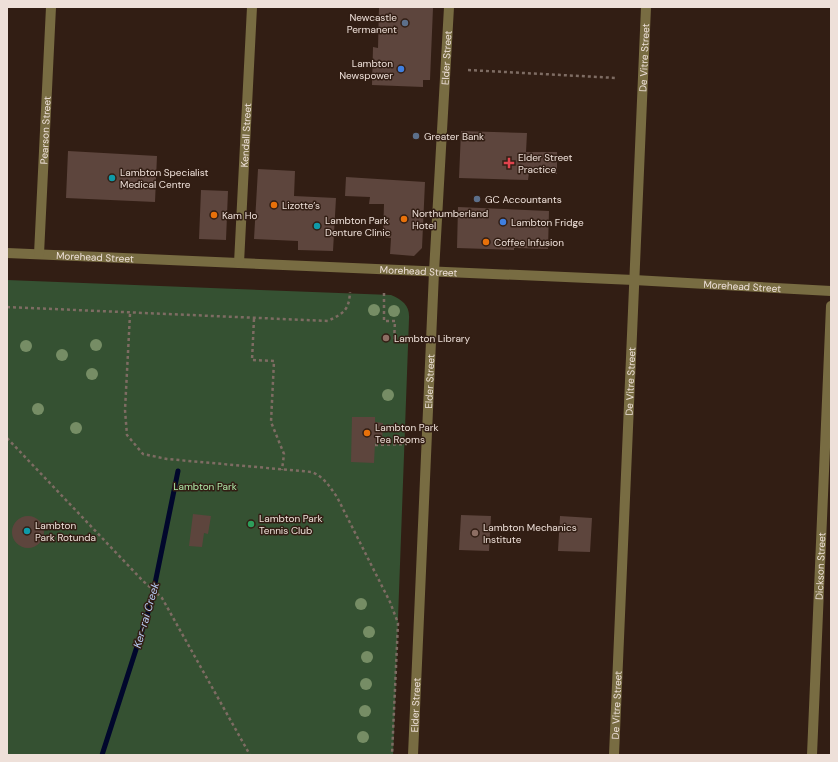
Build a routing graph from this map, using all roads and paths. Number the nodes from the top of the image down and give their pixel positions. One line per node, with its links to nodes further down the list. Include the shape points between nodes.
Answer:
1 (51, 7): 8 (street, Pearson Street)
2 (252, 7): 9 (street, Kendall Street)
3 (449, 7): 10 (street, Elder Street)
4 (646, 7): 11 (street, De Vitre Street)
5 (468, 70): 6 (path)
6 (617, 78)
7 (7, 253): 8 (street, Morehead Street)
8 (39, 254): 9 (street, Morehead Street)
9 (239, 263): 10 (street, Morehead Street)
10 (434, 272): 11 (street, Morehead Street); 26 (street, Elder Street)
11 (634, 280): 12 (street, Morehead Street); 27 (street, De Vitre Street)
12 (831, 291)
13 (350, 292): 18 (path, via 349,304 341,315 328,321)
14 (384, 293): 19 (path, via 384,321 395,321)
15 (831, 306): 28 (street, Dickson Street)
16 (7, 307): 17 (path)
17 (130, 314): 18 (path); 23 (path, via 125,410 127,435 143,454)
18 (254, 319): 23 (path, via 252,360 274,361 271,422 284,454)
19 (394, 342)
20 (7, 438): 24 (path, via 162,598)
21 (407, 444): 22 (path)
22 (375, 445)
23 (282, 470): 25 (path, via 312,472 319,474 327,482 390,602 398,623)
24 (250, 755)
25 (392, 755)
26 (413, 755)
27 (614, 755)
28 (812, 755)

